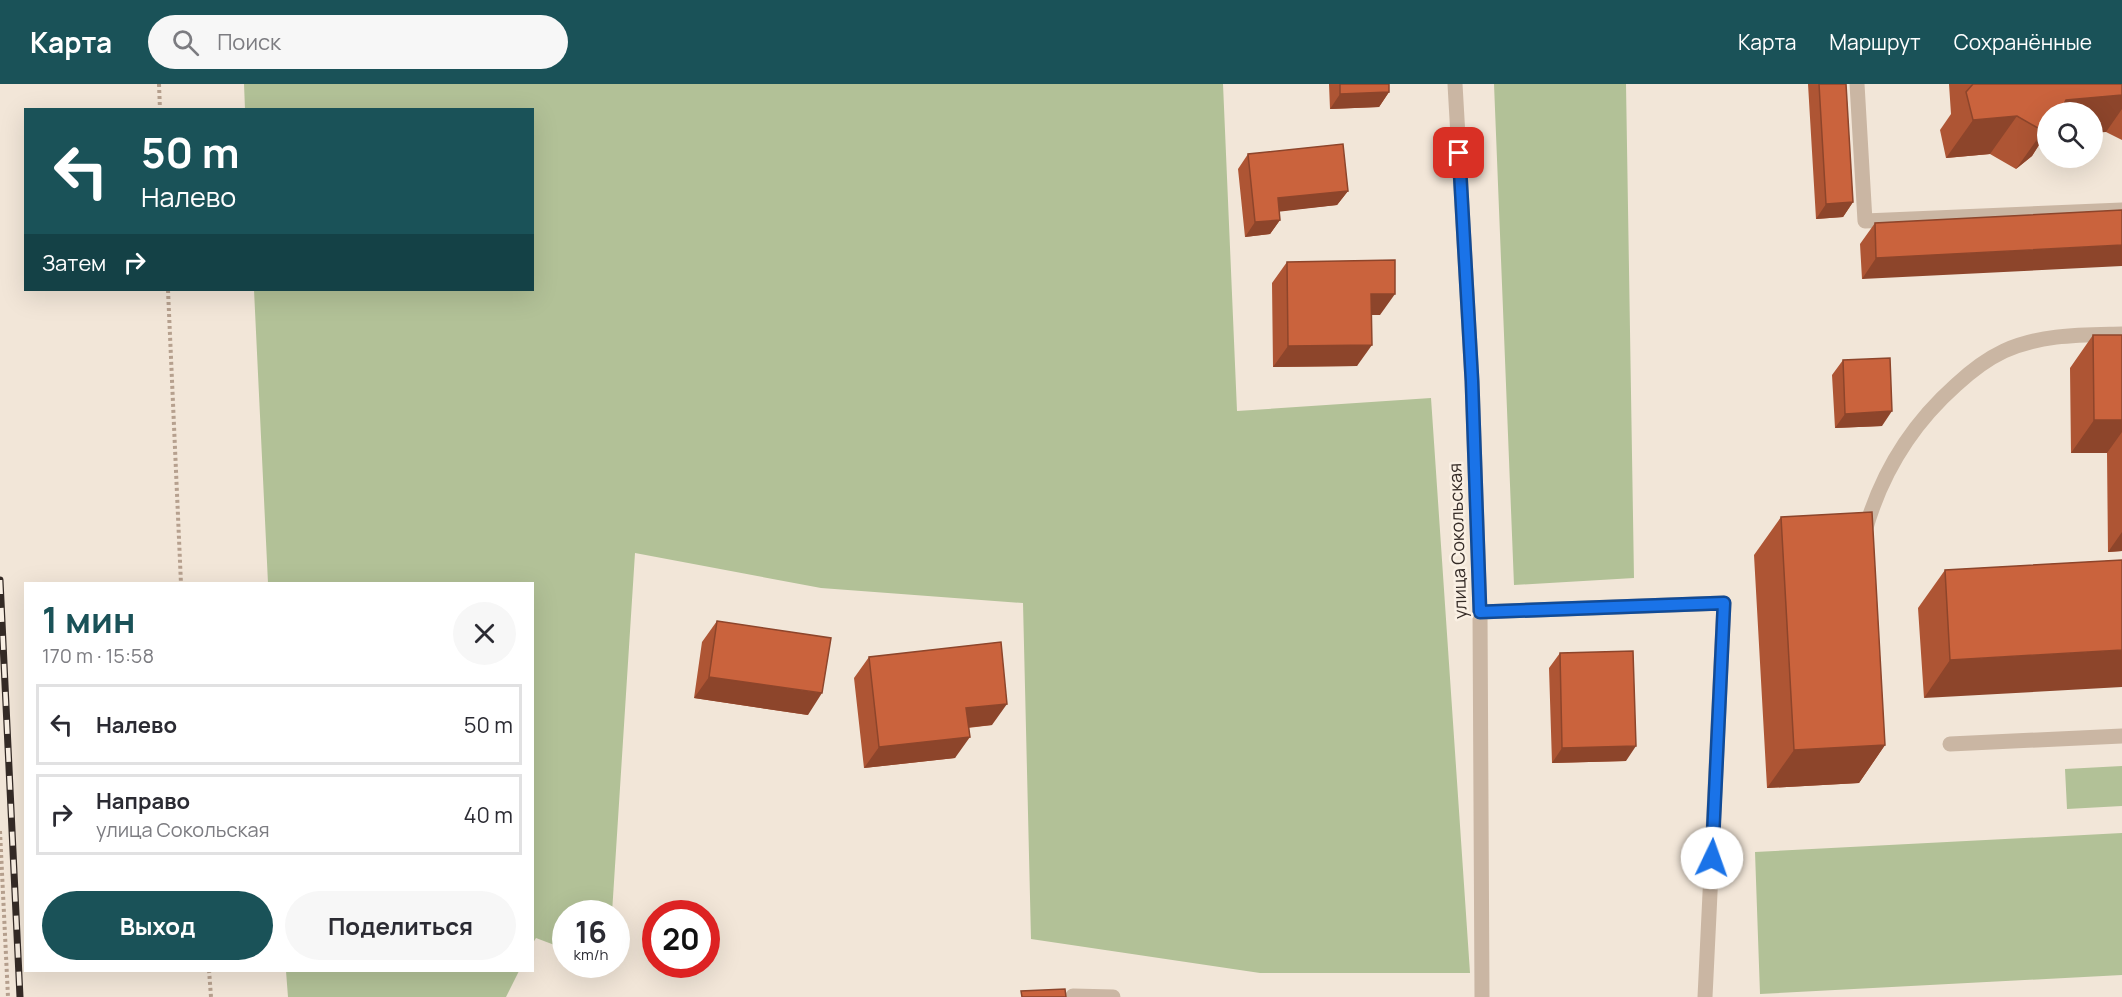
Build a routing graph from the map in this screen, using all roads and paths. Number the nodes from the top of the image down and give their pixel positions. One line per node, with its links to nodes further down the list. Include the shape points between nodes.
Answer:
1 (159, 84): 4 (path)
2 (1455, 84): 10 (street, улица Сокольская)
3 (1857, 84): 5 (street, via 1865,221)
4 (160, 108)
5 (2122, 210)
6 (168, 291): 9 (path)
7 (2122, 334): 8 (street, via 2039,340 2005,351 1973,370 1912,430 1872,507)
8 (1863, 548)
9 (181, 582)
10 (1480, 612): 19 (street, улица Сокольская); 20 (street, via 1724,603)
11 (2122, 736): 12 (street)
12 (1950, 744)
13 (0, 831): 16 (path)
14 (209, 972): 17 (path)
15 (1073, 996): 18 (street)
16 (8, 997)
17 (211, 997)
18 (1113, 997)
19 (1482, 997)
20 (1705, 997)

